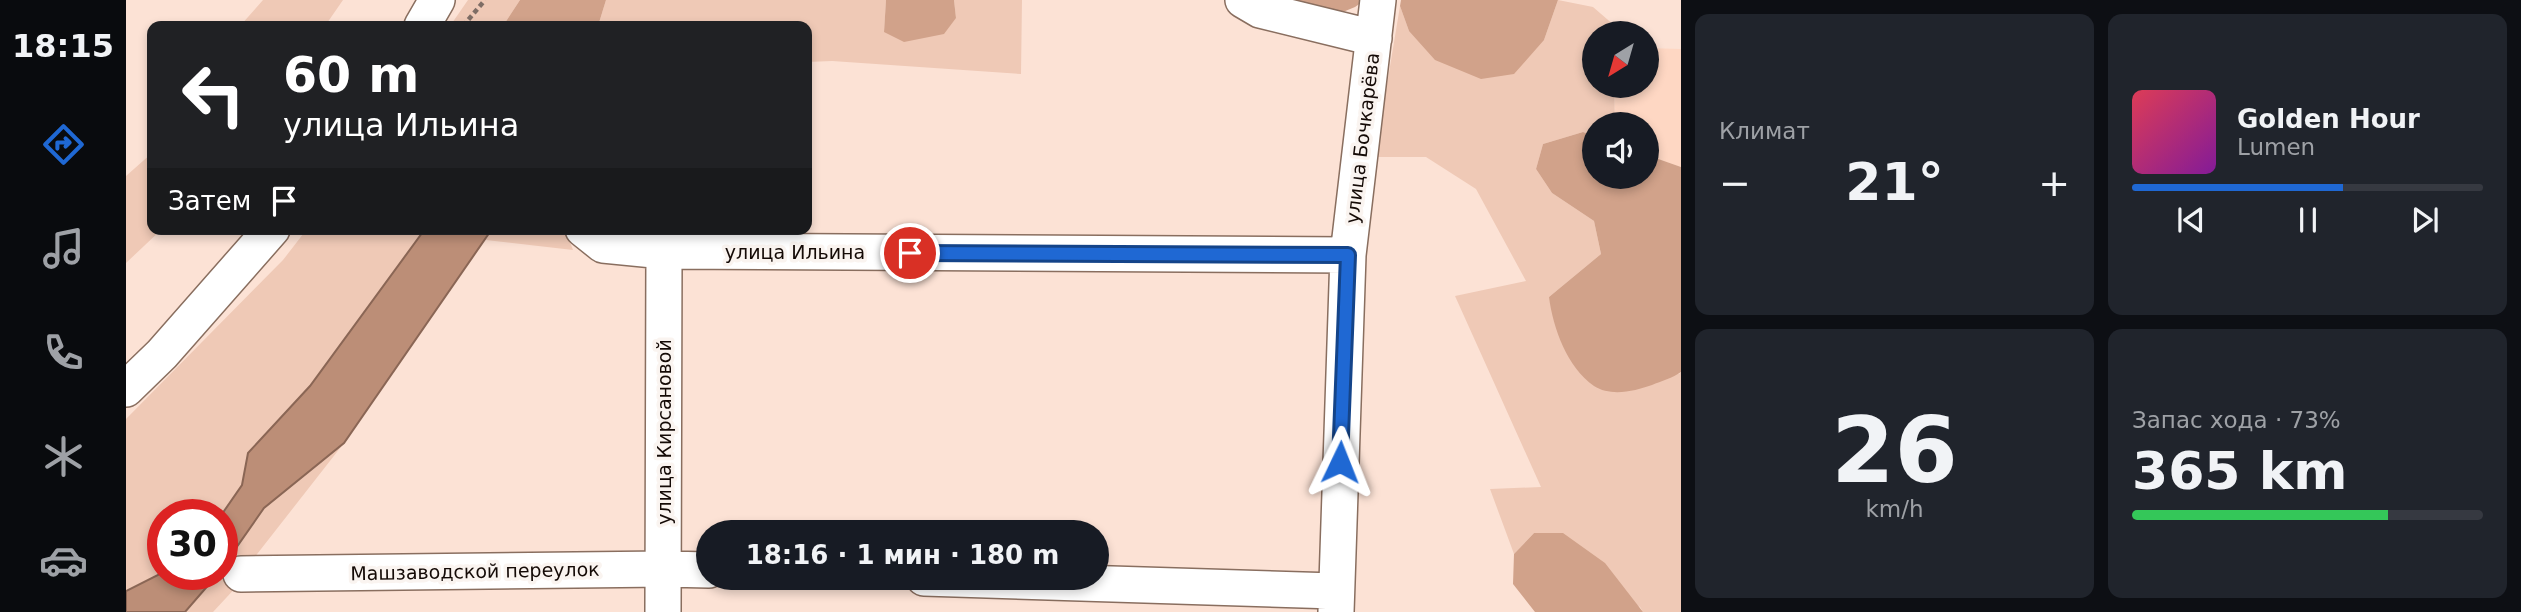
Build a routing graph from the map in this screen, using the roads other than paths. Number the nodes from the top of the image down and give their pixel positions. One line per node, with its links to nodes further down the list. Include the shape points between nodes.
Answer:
1 (437, 0): 4 (street)
2 (1243, 0): 5 (street, via 1260,10)
3 (1378, 0): 5 (street, улица Бочкарёва)
4 (425, 21)
5 (1374, 38): 9 (street, улица Бочкарёва)
6 (266, 235): 10 (street)
7 (590, 235): 8 (street, улица Ильина, via 603,245)
8 (664, 251): 9 (street, улица Ильина); 11 (street, улица Кирсановой)
9 (1348, 255): 15 (street, улица Бочкарёва)
10 (126, 389)
11 (665, 569): 12 (street, Машзаводской переулок); 13 (street, Машзаводской переулок); 16 (street, улица Кирсановой)
12 (696, 570)
13 (241, 574)
14 (1109, 589): 15 (street)
15 (1336, 602)
16 (663, 612)

